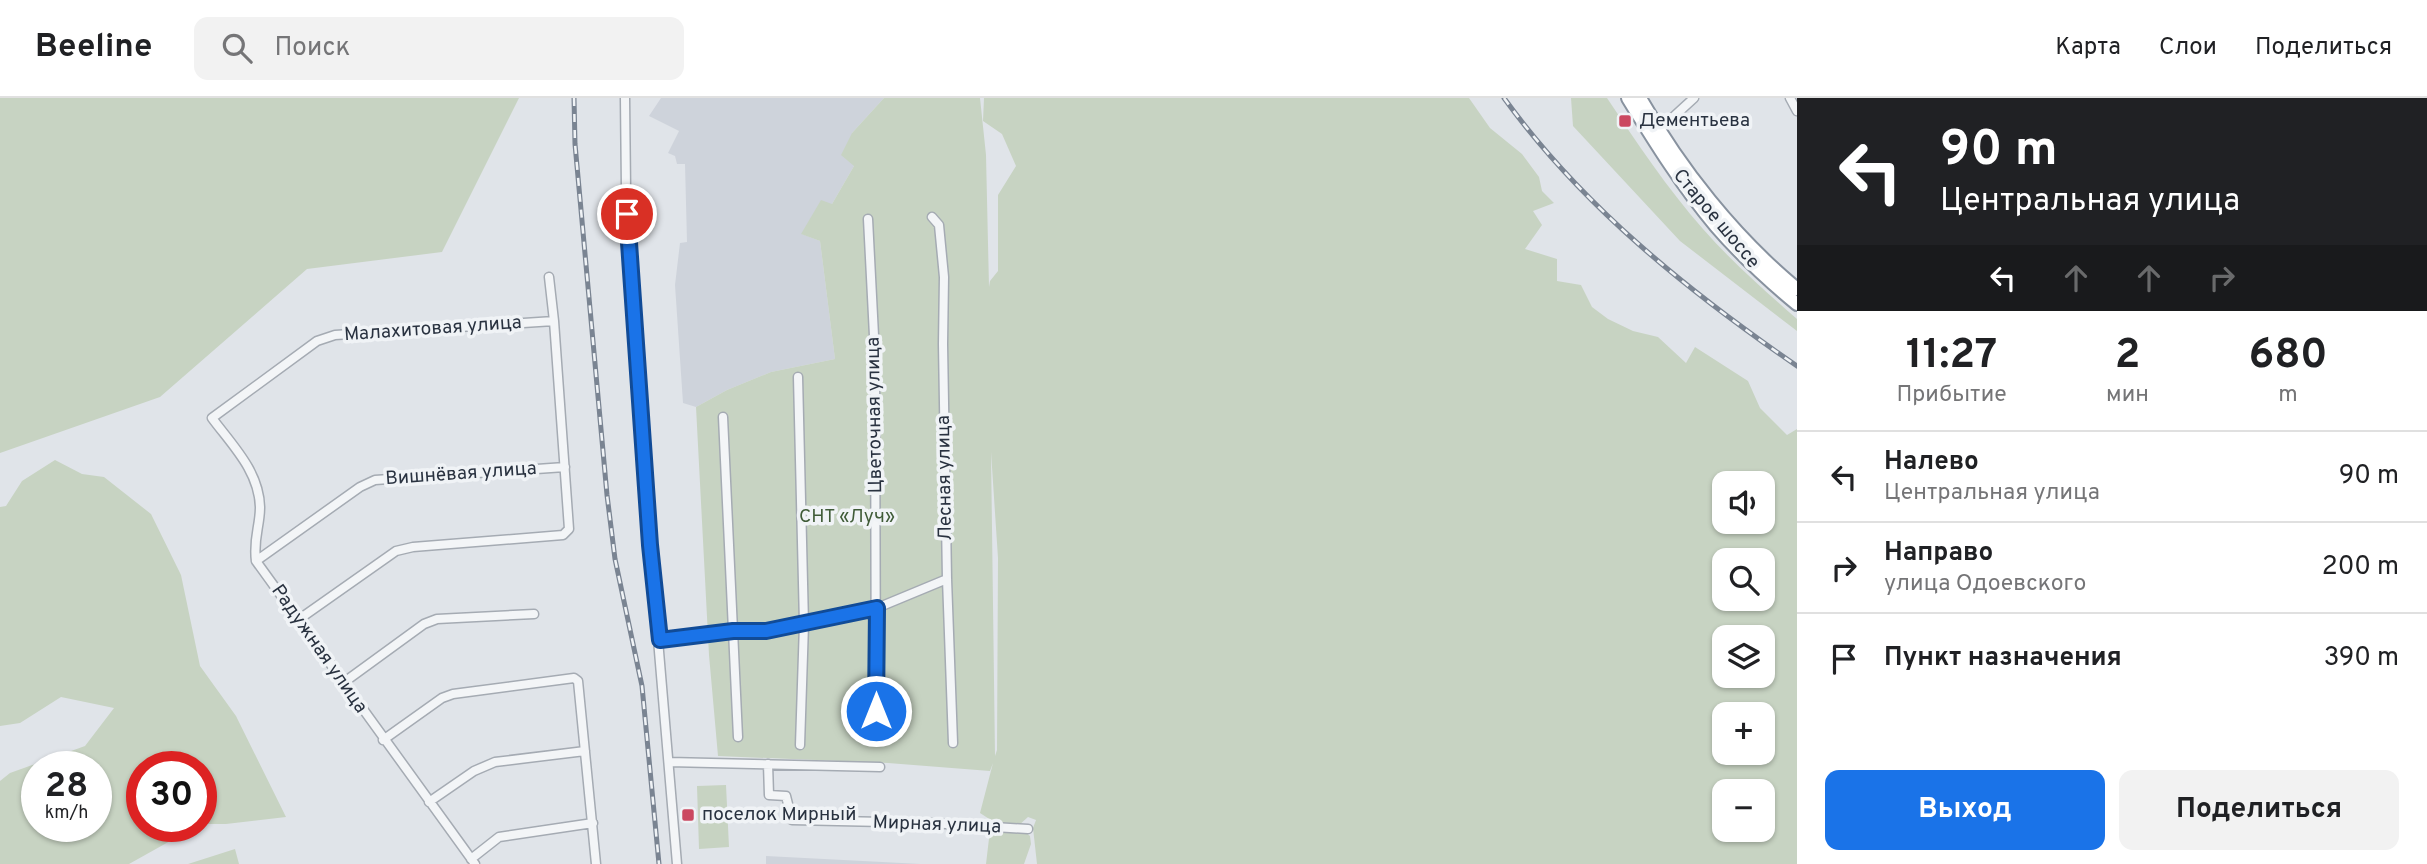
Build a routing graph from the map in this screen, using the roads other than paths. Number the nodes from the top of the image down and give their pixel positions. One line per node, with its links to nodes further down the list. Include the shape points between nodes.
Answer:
1 (625, 98): 24 (street, via 626,188)
2 (1628, 98): 12 (highway, Старое шоссе, via 1716,226)
3 (1640, 98): 7 (highway, Старое шоссе)
4 (1694, 98): 7 (street)
5 (1790, 98): 6 (street)
6 (1797, 111)
7 (1659, 130): 11 (highway, Старое шоссе, via 1724,218)
8 (932, 217): 18 (street, Лесная улица, via 939,225 944,276)
9 (868, 219): 19 (street, Цветочная улица, via 875,355)
10 (549, 277): 13 (street)
11 (1797, 289)
12 (1797, 304)
13 (554, 321): 16 (street); 17 (street, Малахитовая улица, via 335,335 317,341 212,418 246,463 256,485 260,509)
14 (798, 377): 22 (street)
15 (723, 417): 23 (street)
16 (565, 467): 17 (street, Вишнёвая улица, via 375,480); 21 (street, via 569,529 563,535 396,551)
17 (256, 561): 21 (street, Радужная улица)
18 (947, 579): 19 (street); 29 (street, Лесная улица)
19 (877, 608): 22 (street); 26 (street, Цветочная улица)
20 (534, 614): 25 (street, via 437,619)
21 (298, 620): 25 (street, Радужная улица)
22 (804, 624): 23 (street); 30 (street)
23 (733, 631): 24 (street); 27 (street)
24 (660, 640): 32 (street)
25 (343, 683): 28 (street, Радужная улица)
26 (876, 736)
27 (738, 737)
28 (383, 740): 31 (street, via 453,694 574,678 578,681); 35 (street, Радужная улица)
29 (953, 743)
30 (800, 745)
31 (585, 751): 35 (street, via 495,762); 36 (street)
32 (670, 762): 33 (street); 40 (street)
33 (768, 764): 34 (street); 37 (street, Мирная улица, via 769,795 786,796 792,820)
34 (880, 767)
35 (429, 802): 38 (street, Радужная улица)
36 (593, 823): 38 (street, via 499,837); 39 (street)
37 (1028, 829)
38 (473, 861)
39 (596, 864)
40 (677, 864)

